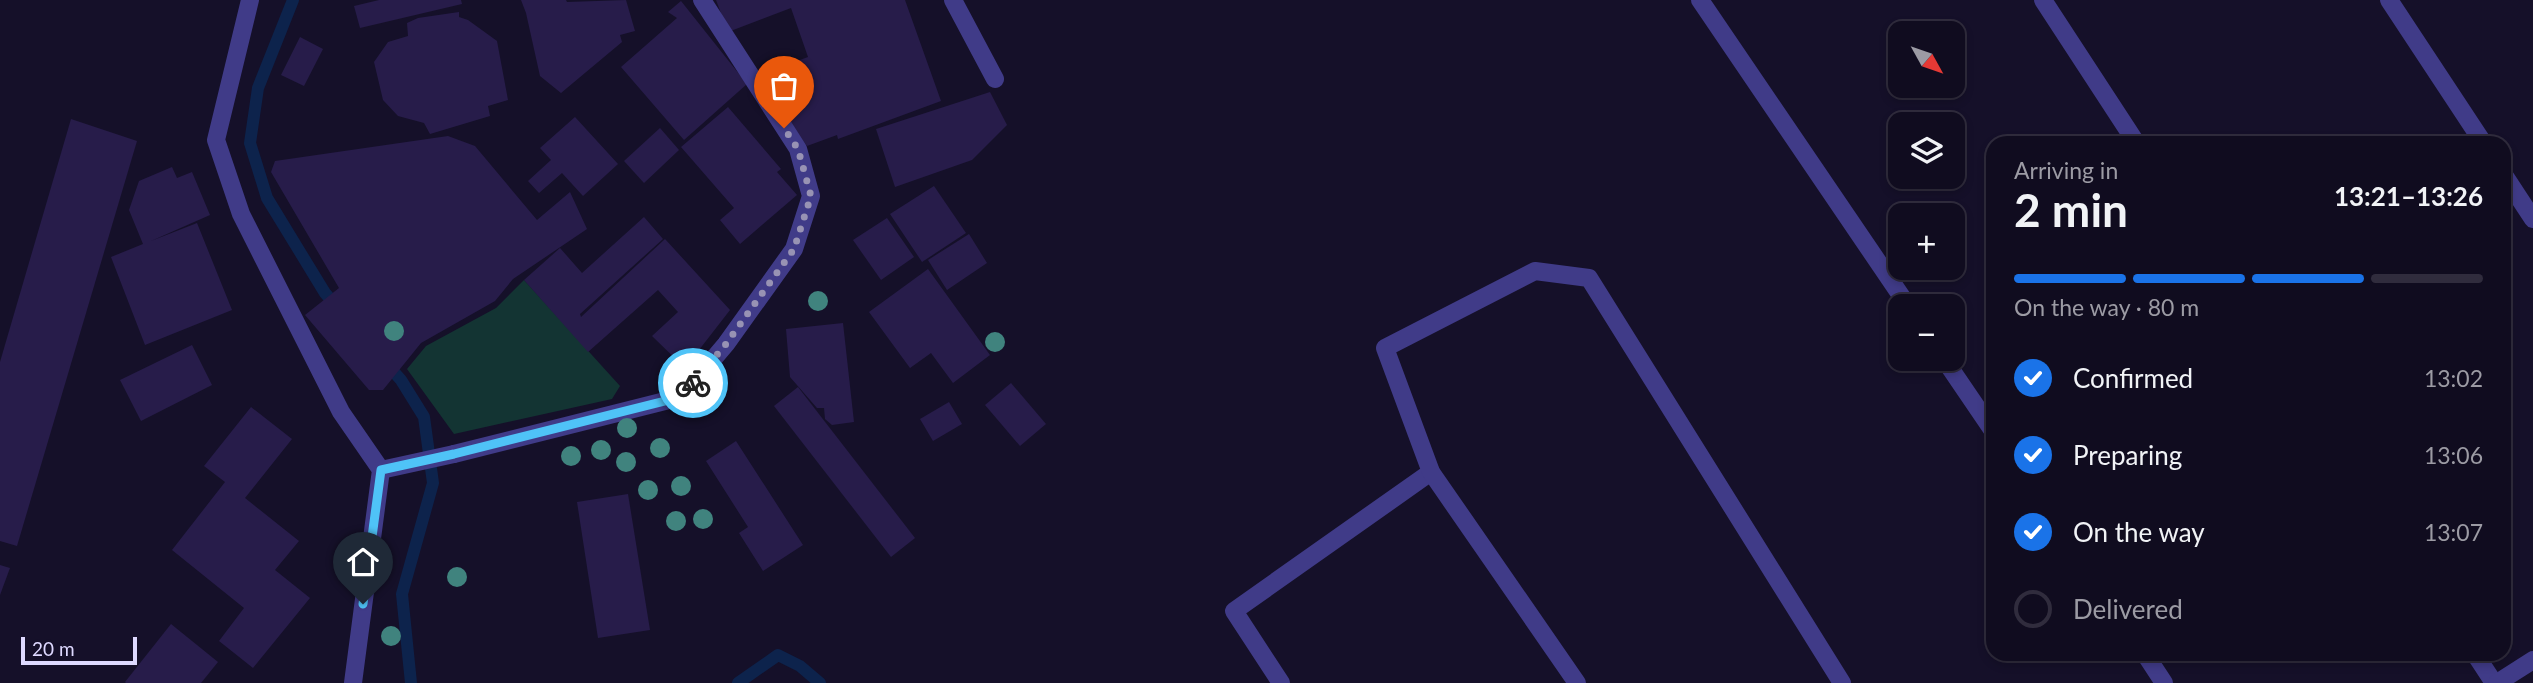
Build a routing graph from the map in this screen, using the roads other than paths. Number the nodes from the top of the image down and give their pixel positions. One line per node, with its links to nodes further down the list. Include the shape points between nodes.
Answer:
1 (250, 0): 15 (street, via 216,140 241,214 341,412)
2 (702, 0): 15 (street, via 798,149 811,196 794,249 726,344 681,397)
3 (953, 0): 7 (street)
4 (1700, 0): 12 (street)
5 (2043, 0): 8 (street)
6 (2389, 0): 9 (street)
7 (995, 79)
8 (2132, 136)
9 (2479, 136)
10 (2511, 186): 11 (street)
11 (2533, 219)
12 (1900, 294)
13 (1952, 371): 14 (street)
14 (1986, 421)
15 (381, 470): 20 (street)
16 (1431, 472): 21 (street, via 1234,611); 22 (street); 23 (street, via 1385,348 1535,271 1589,278)
17 (2533, 660): 25 (street)
18 (2150, 661): 24 (street)
19 (2480, 661): 25 (street)
20 (353, 683)
21 (1281, 683)
22 (1577, 683)
23 (1842, 683)
24 (2164, 683)
25 (2495, 683)

